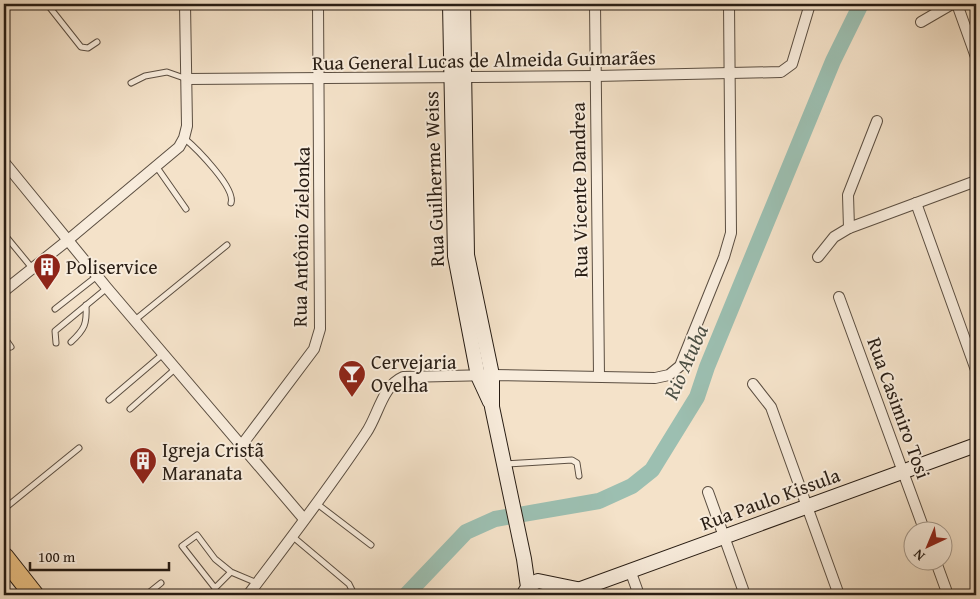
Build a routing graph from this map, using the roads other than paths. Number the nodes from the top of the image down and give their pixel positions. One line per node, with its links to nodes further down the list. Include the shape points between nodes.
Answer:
1 (47, 4): 12 (lane, via 81,47 88,48)
2 (185, 4): 17 (street)
3 (318, 4): 18 (street, Rua Antônio Zielonka)
4 (450, 4): 16 (street, Rua Guilherme Weiss)
5 (463, 4): 16 (street, Rua Guilherme Weiss)
6 (595, 4): 15 (street, Rua Vicente Dandrea)
7 (728, 4): 14 (street)
8 (810, 4): 14 (street, Rua General Lucas de Almeida Guimarães, via 792,64 781,72)
9 (952, 4): 11 (street)
10 (957, 4): 13 (street)
11 (921, 22)
12 (97, 42)
13 (976, 57)
14 (730, 74): 15 (street, Rua General Lucas de Almeida Guimarães); 49 (street, via 731,233 680,366 669,375 655,378)
15 (596, 76): 16 (street, Rua General Lucas de Almeida Guimarães); 49 (street, Rua Vicente Dandrea)
16 (457, 77): 18 (street, Rua General Lucas de Almeida Guimarães); 48 (street, Rua Guilherme Weiss, via 455,256)
17 (187, 79): 18 (street, Rua General Lucas de Almeida Guimarães); 19 (lane, via 167,72 145,76); 21 (street)
18 (319, 79): 53 (street, Rua Antônio Zielonka, via 320,329 314,349)
19 (131, 84)
20 (877, 121): 28 (street, via 848,195)
21 (184, 138): 23 (street); 25 (lane, via 224,182 231,192)
22 (4, 162): 30 (street)
23 (156, 166): 27 (lane); 30 (street)
24 (976, 181): 26 (street)
25 (231, 203)
26 (916, 203): 28 (street); 47 (street)
27 (186, 209)
28 (849, 228): 32 (street, via 834,237)
29 (4, 234): 33 (lane)
30 (68, 240): 33 (street); 34 (street)
31 (227, 245): 40 (lane)
32 (818, 256)
33 (32, 268): 36 (street)
34 (97, 276): 35 (street); 39 (lane)
35 (107, 288): 38 (lane); 40 (street)
36 (4, 291)
37 (839, 296): 57 (street, Rua Casimiro Tosi)
38 (86, 304): 42 (lane, via 85,325); 43 (lane, via 56,331)
39 (55, 310)
40 (135, 320): 45 (street)
41 (4, 337): 44 (lane)
42 (71, 342)
43 (56, 343)
44 (11, 347)
45 (163, 354): 46 (street); 51 (lane)
46 (175, 369): 52 (lane); 53 (street)
47 (976, 370)
48 (485, 375): 49 (street); 56 (street, Rua Guilherme Weiss); 60 (street, via 396,380 367,432)
49 (599, 376)
50 (753, 384): 61 (street, via 771,407)
51 (109, 400)
52 (130, 409)
53 (241, 446): 63 (street)
54 (976, 446): 57 (street, Rua Paulo Kissula)
55 (79, 448): 62 (lane)
56 (503, 464): 58 (lane, via 572,460 577,464); 68 (street, Rua Guilherme Weiss)
57 (903, 472): 61 (street, Rua Paulo Kissula); 64 (street, Rua Casimiro Tosi)
58 (579, 476)
59 (708, 492): 66 (street)
60 (316, 503): 63 (street); 67 (lane)
61 (807, 507): 66 (street, Rua Paulo Kissula); 86 (street)
62 (4, 508)
63 (304, 519): 65 (street)
64 (921, 522)
65 (291, 536): 75 (street); 81 (lane, via 350,584)
66 (724, 537): 70 (street, Rua Paulo Kissula); 85 (street)
67 (371, 545)
68 (523, 554): 73 (street, via 532,569); 77 (street, Rua Guilherme Weiss)
69 (4, 558): 78 (highway)
70 (630, 570): 76 (street, Rua Paulo Kissula); 84 (street)
71 (231, 572): 71 (lane, via 215,559 196,535 182,546 215,588); 75 (lane)
72 (940, 572): 87 (street)
73 (546, 582): 76 (street); 77 (street, via 531,584); 82 (street)
74 (161, 583): 79 (lane)
75 (258, 583): 80 (street)
76 (578, 589): 83 (street, Rua Paulo Kissula)
77 (526, 593)
78 (34, 595)
79 (146, 595)
80 (248, 595)
81 (352, 595)
82 (552, 595)
83 (564, 595)
84 (640, 595)
85 (745, 595)
86 (839, 595)
87 (948, 595)

